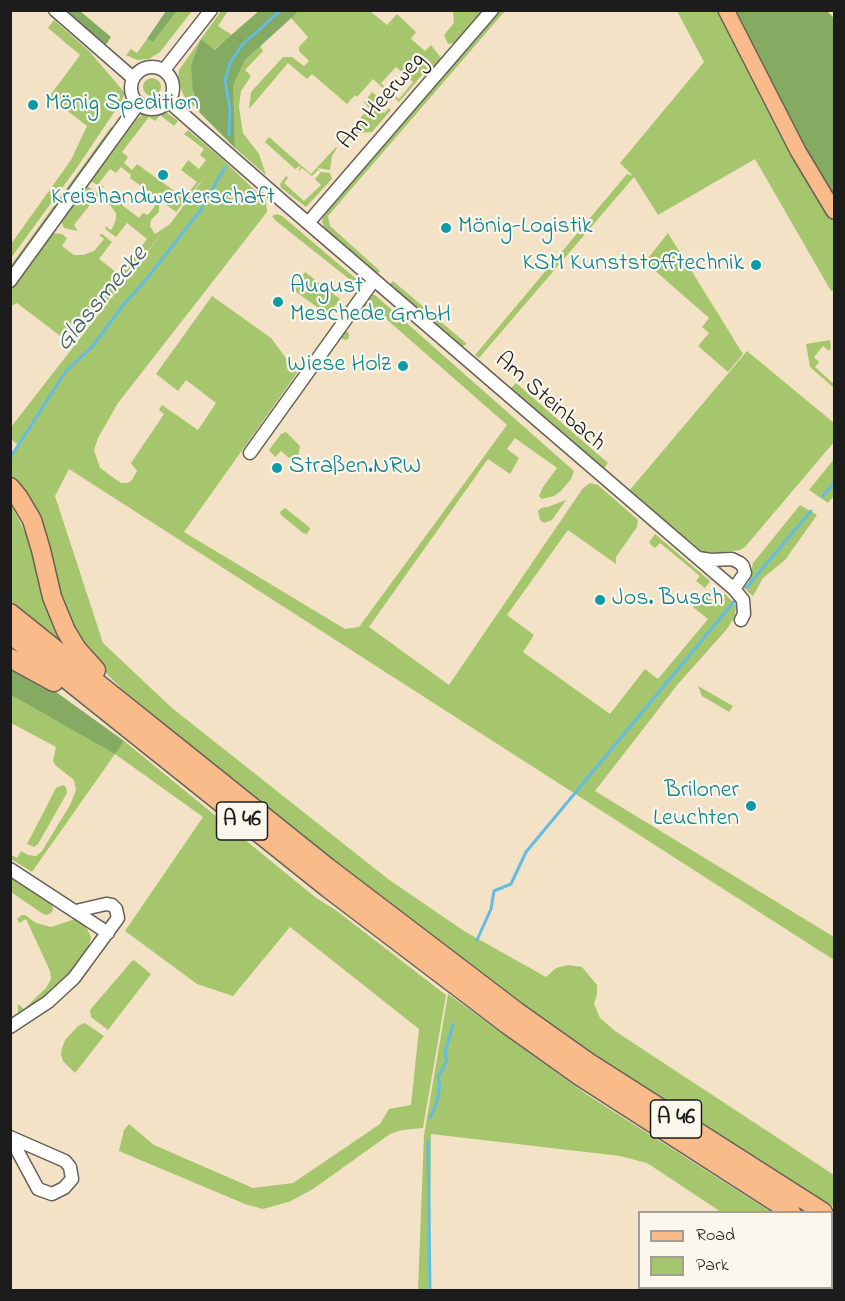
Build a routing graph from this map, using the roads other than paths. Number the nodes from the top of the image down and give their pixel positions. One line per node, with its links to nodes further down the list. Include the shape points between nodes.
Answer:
1 (55, 10): 6 (street)
2 (211, 10): 5 (street)
3 (492, 10): 10 (street, Am Heerweg)
4 (726, 10): 9 (main road, via 798,151)
5 (164, 70): 6 (street, via 146,67); 7 (street, via 173,84)
6 (133, 78): 8 (street, via 131,89)
7 (168, 101): 8 (street, via 157,108); 10 (street, Am Steinbach)
8 (139, 103): 12 (street)
9 (834, 211)
10 (308, 223): 11 (street, Am Steinbach)
11 (374, 280): 13 (street); 15 (street, Am Steinbach)
12 (10, 281)
13 (250, 453)
14 (10, 487): 21 (highway, via 32,520 55,606 72,641)
15 (697, 558): 16 (street, Am Steinbach); 16 (street, via 732,559 740,563 745,573)
16 (734, 589): 18 (street, via 743,600)
17 (10, 613): 21 (highway, A 46)
18 (741, 620)
19 (10, 634): 21 (highway, A 46)
20 (10, 658): 21 (highway)
21 (162, 746): 25 (highway, A 46, via 329,889)
22 (10, 868): 23 (street)
23 (76, 911): 24 (street); 24 (street, via 112,905 118,918)
24 (108, 933): 26 (street, via 68,985)
25 (519, 1023): 28 (highway, A 46, via 581,1077); 29 (highway, A 46, via 588,1062)
26 (10, 1027)
27 (10, 1137): 27 (street, via 38,1188 52,1194 72,1179 65,1161)
28 (789, 1211)
29 (821, 1211)

